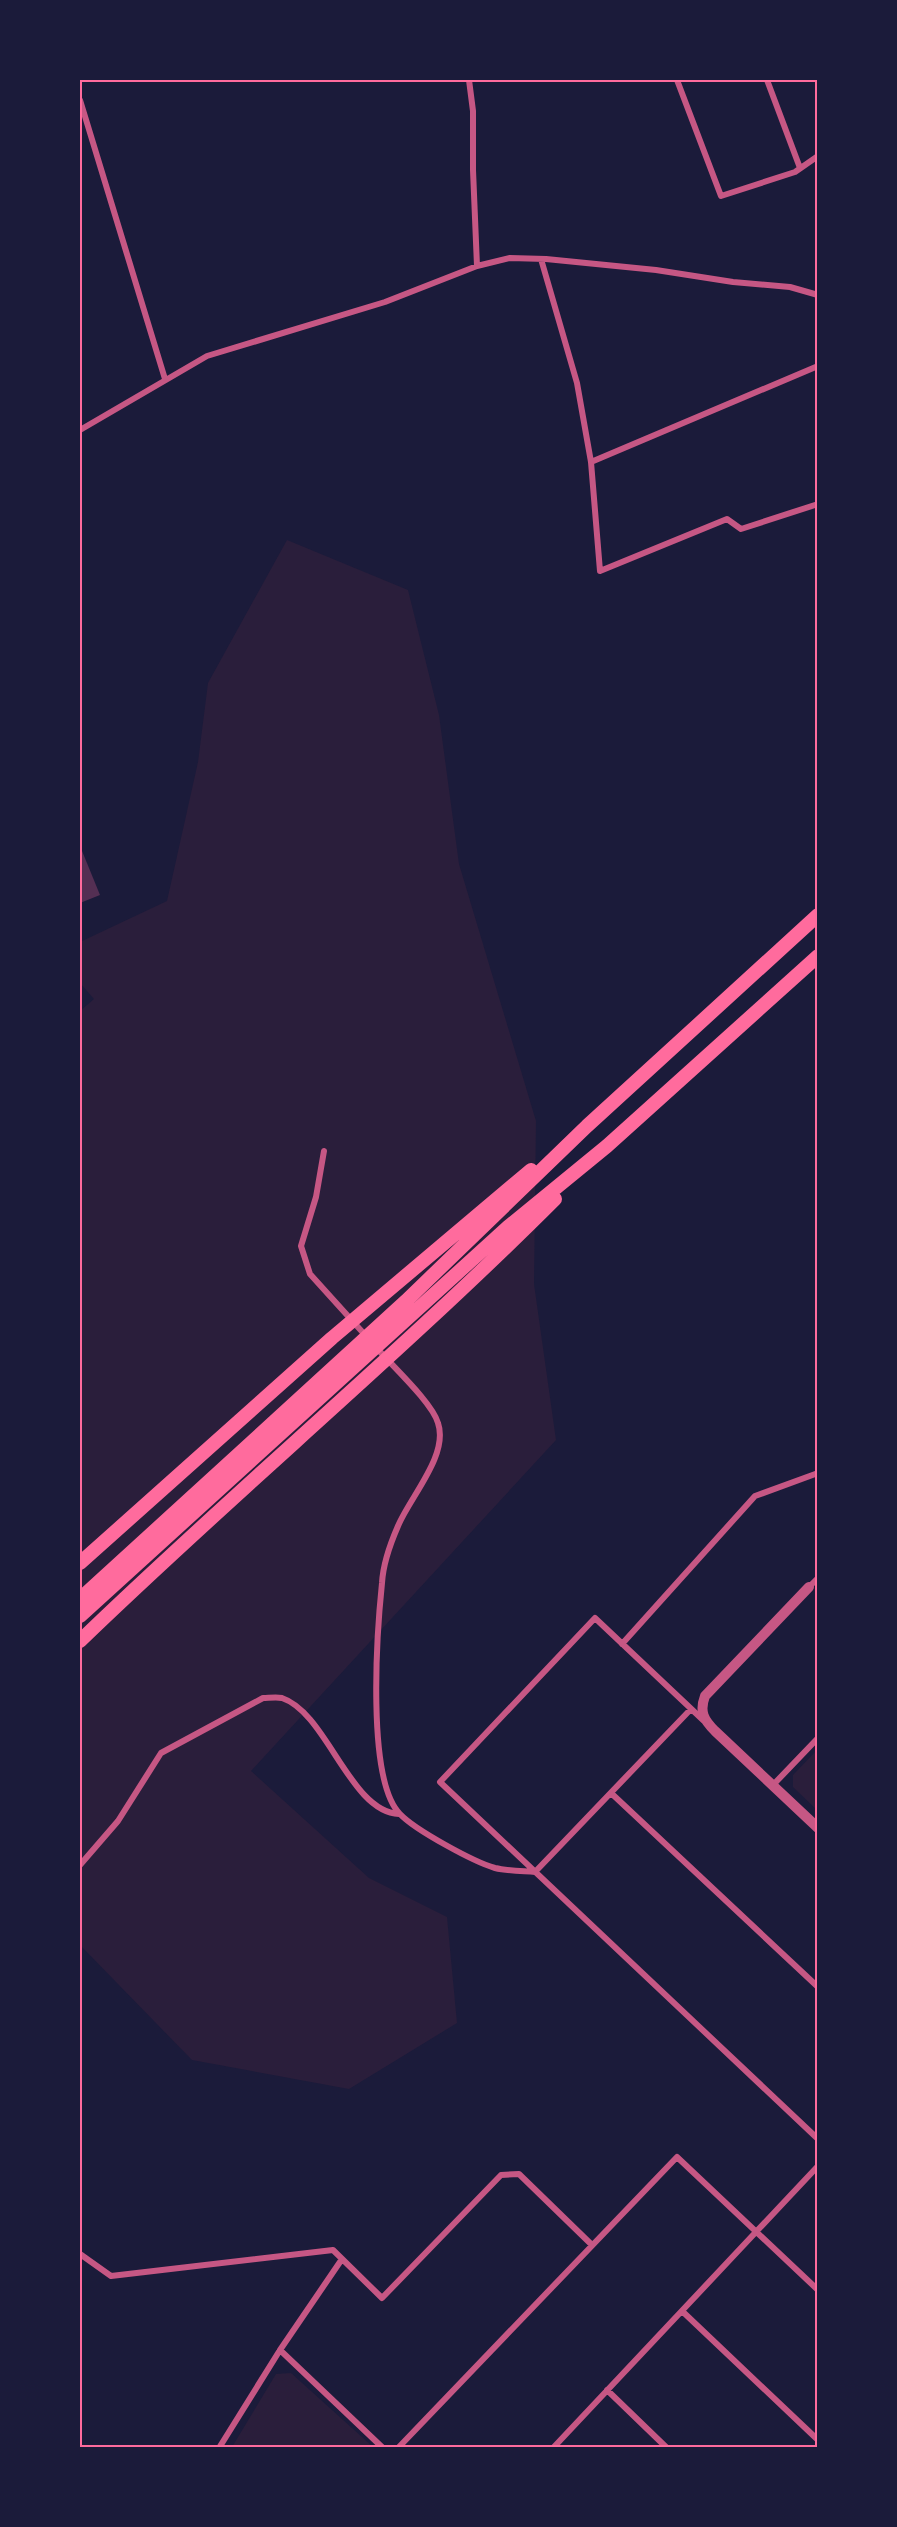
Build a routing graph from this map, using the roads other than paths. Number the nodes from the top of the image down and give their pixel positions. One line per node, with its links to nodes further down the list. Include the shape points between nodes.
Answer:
1 (469, 80): 8 (street)
2 (677, 80): 6 (street, via 721,196)
3 (767, 80): 6 (street)
4 (80, 99): 11 (street)
5 (818, 156): 6 (street)
6 (800, 168)
7 (541, 259): 8 (street, via 510,258); 9 (street, via 790,287); 13 (street, via 577,383)
8 (477, 266): 11 (street, via 385,302 207,356)
9 (818, 295)
10 (818, 366): 13 (street)
11 (165, 379): 12 (street)
12 (80, 430)
13 (591, 462): 14 (street, via 600,571 727,519 741,529)
14 (818, 504)
15 (818, 915): 17 (main road)
16 (818, 956): 18 (main road)
17 (587, 1126): 21 (main road, via 332,1338); 24 (main road, via 397,1309)
18 (607, 1146): 25 (main road, via 508,1227); 26 (main road, via 517,1236)
19 (324, 1150): 33 (street, via 316,1197 301,1246 310,1274 425,1401 438,1423 440,1446 397,1526 382,1580 375,1686 378,1753 386,1786)
20 (818, 1473): 27 (street, via 755,1496)
21 (80, 1563)
22 (818, 1578): 23 (street)
23 (809, 1587): 29 (street, via 705,1696 702,1714)
24 (80, 1599)
25 (80, 1616)
26 (80, 1641)
27 (622, 1644): 28 (street); 36 (street, via 595,1618 440,1782)
28 (691, 1709): 29 (street); 32 (street)
29 (715, 1731): 31 (street)
30 (818, 1738): 31 (street)
31 (772, 1785): 34 (street)
32 (611, 1793): 36 (street); 37 (street)
33 (399, 1814): 35 (street, via 387,1813 363,1793 304,1713 281,1698 263,1698 161,1753 118,1821); 36 (street, via 469,1857 495,1868)
34 (818, 1828)
35 (80, 1865)
36 (535, 1872): 38 (street)
37 (818, 1987)
38 (818, 2139)
39 (818, 2166): 40 (street)
40 (756, 2232): 41 (street, via 677,2157); 44 (street); 45 (street)
41 (592, 2245): 43 (street, via 519,2174 501,2175 382,2298); 51 (street)
42 (80, 2254): 43 (street, via 111,2276 333,2250)
43 (342, 2259): 46 (street)
44 (818, 2290)
45 (682, 2311): 47 (street); 48 (street)
46 (280, 2350): 49 (street); 50 (street)
47 (607, 2390): 52 (street); 53 (street)
48 (818, 2440)
49 (219, 2448)
50 (383, 2448)
51 (398, 2448)
52 (553, 2448)
53 (667, 2448)

